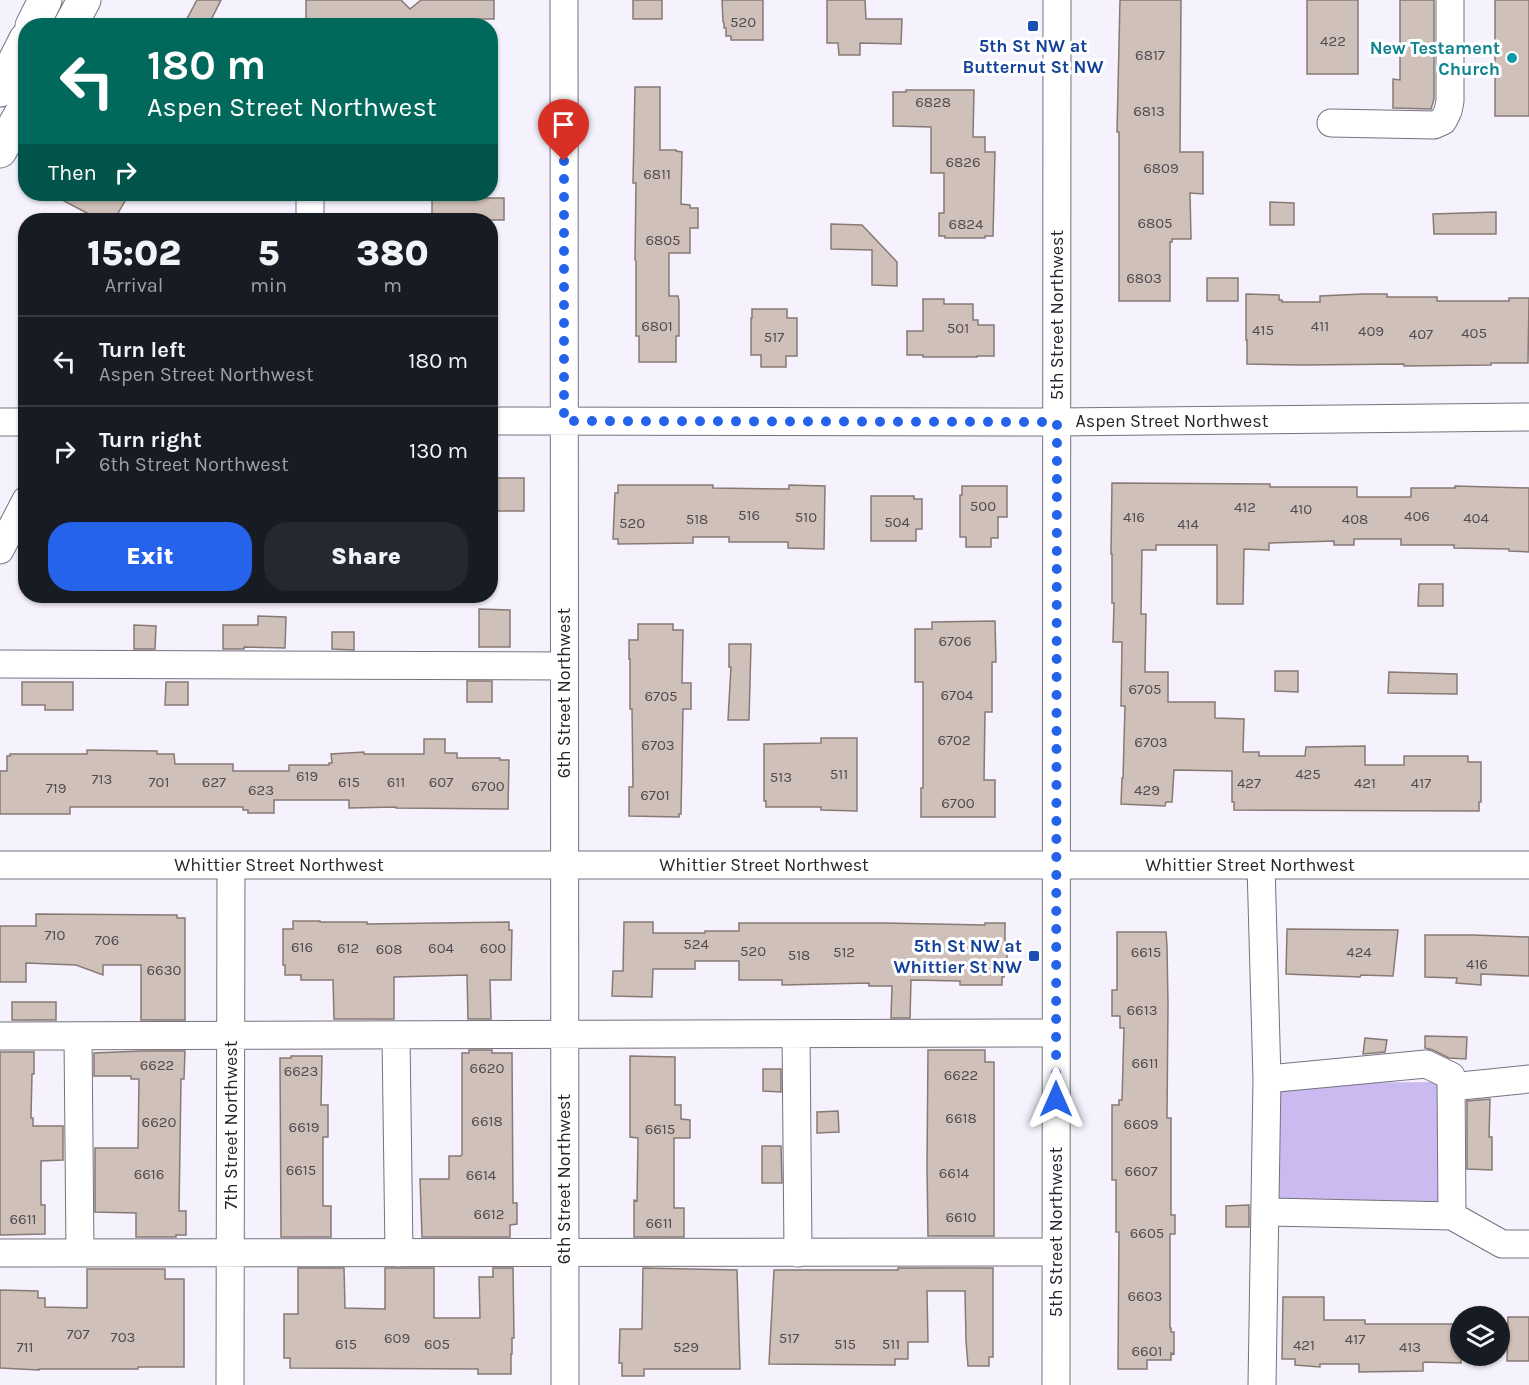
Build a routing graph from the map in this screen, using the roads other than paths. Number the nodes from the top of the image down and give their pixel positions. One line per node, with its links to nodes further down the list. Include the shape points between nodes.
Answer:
1 (45, 0): 6 (main road)
2 (84, 0): 7 (main road)
3 (564, 0): 15 (street, 6th Street Northwest)
4 (1057, 0): 18 (street, 5th Street Northwest)
5 (1450, 0): 11 (street, via 1450,101 1443,121 1434,125)
6 (36, 18)
7 (74, 18)
8 (18, 53): 9 (main road)
9 (2, 81)
10 (18, 119): 12 (main road)
11 (1331, 123)
12 (0, 151)
13 (1529, 417): 18 (street, Aspen Street Northwest)
14 (498, 421): 15 (street, Aspen Street Northwest)
15 (564, 421): 18 (street, Aspen Street Northwest); 22 (street, 6th Street Northwest)
16 (0, 422): 17 (street)
17 (18, 422)
18 (1057, 422): 26 (street, 5th Street Northwest)
19 (18, 515): 20 (street)
20 (0, 550)
21 (0, 664): 22 (street)
22 (564, 666): 25 (street, 6th Street Northwest)
23 (0, 865): 24 (street, Whittier Street Northwest)
24 (231, 865): 25 (street, Whittier Street Northwest); 34 (street, 7th Street Northwest)
25 (564, 865): 26 (street, Whittier Street Northwest); 31 (street, 6th Street Northwest)
26 (1057, 865): 27 (street, Whittier Street Northwest); 29 (street, 5th Street Northwest)
27 (1261, 865): 28 (street, Whittier Street Northwest); 36 (street)
28 (1529, 865)
29 (1056, 1033): 30 (street); 42 (street, 5th Street Northwest)
30 (796, 1034): 31 (street); 48 (street)
31 (564, 1035): 35 (street); 47 (street, 6th Street Northwest)
32 (0, 1036): 33 (street)
33 (78, 1036): 34 (street); 44 (street)
34 (231, 1036): 35 (street); 45 (street, 7th Street Northwest)
35 (396, 1036): 46 (street)
36 (1267, 1079): 38 (street, via 1426,1064 1450,1076); 39 (street)
37 (1529, 1079): 38 (street)
38 (1450, 1086): 40 (street)
39 (1265, 1212): 40 (street); 52 (street)
40 (1452, 1216): 41 (street, via 1502,1244)
41 (1529, 1244)
42 (1056, 1252): 48 (street); 51 (street, 5th Street Northwest)
43 (0, 1253): 44 (street)
44 (80, 1253): 45 (street)
45 (230, 1253): 46 (street); 49 (street, 7th Street Northwest)
46 (399, 1253): 47 (street)
47 (564, 1253): 48 (street); 50 (street, 6th Street Northwest)
48 (798, 1253)
49 (230, 1385)
50 (566, 1385)
51 (1056, 1385)
52 (1262, 1385)

